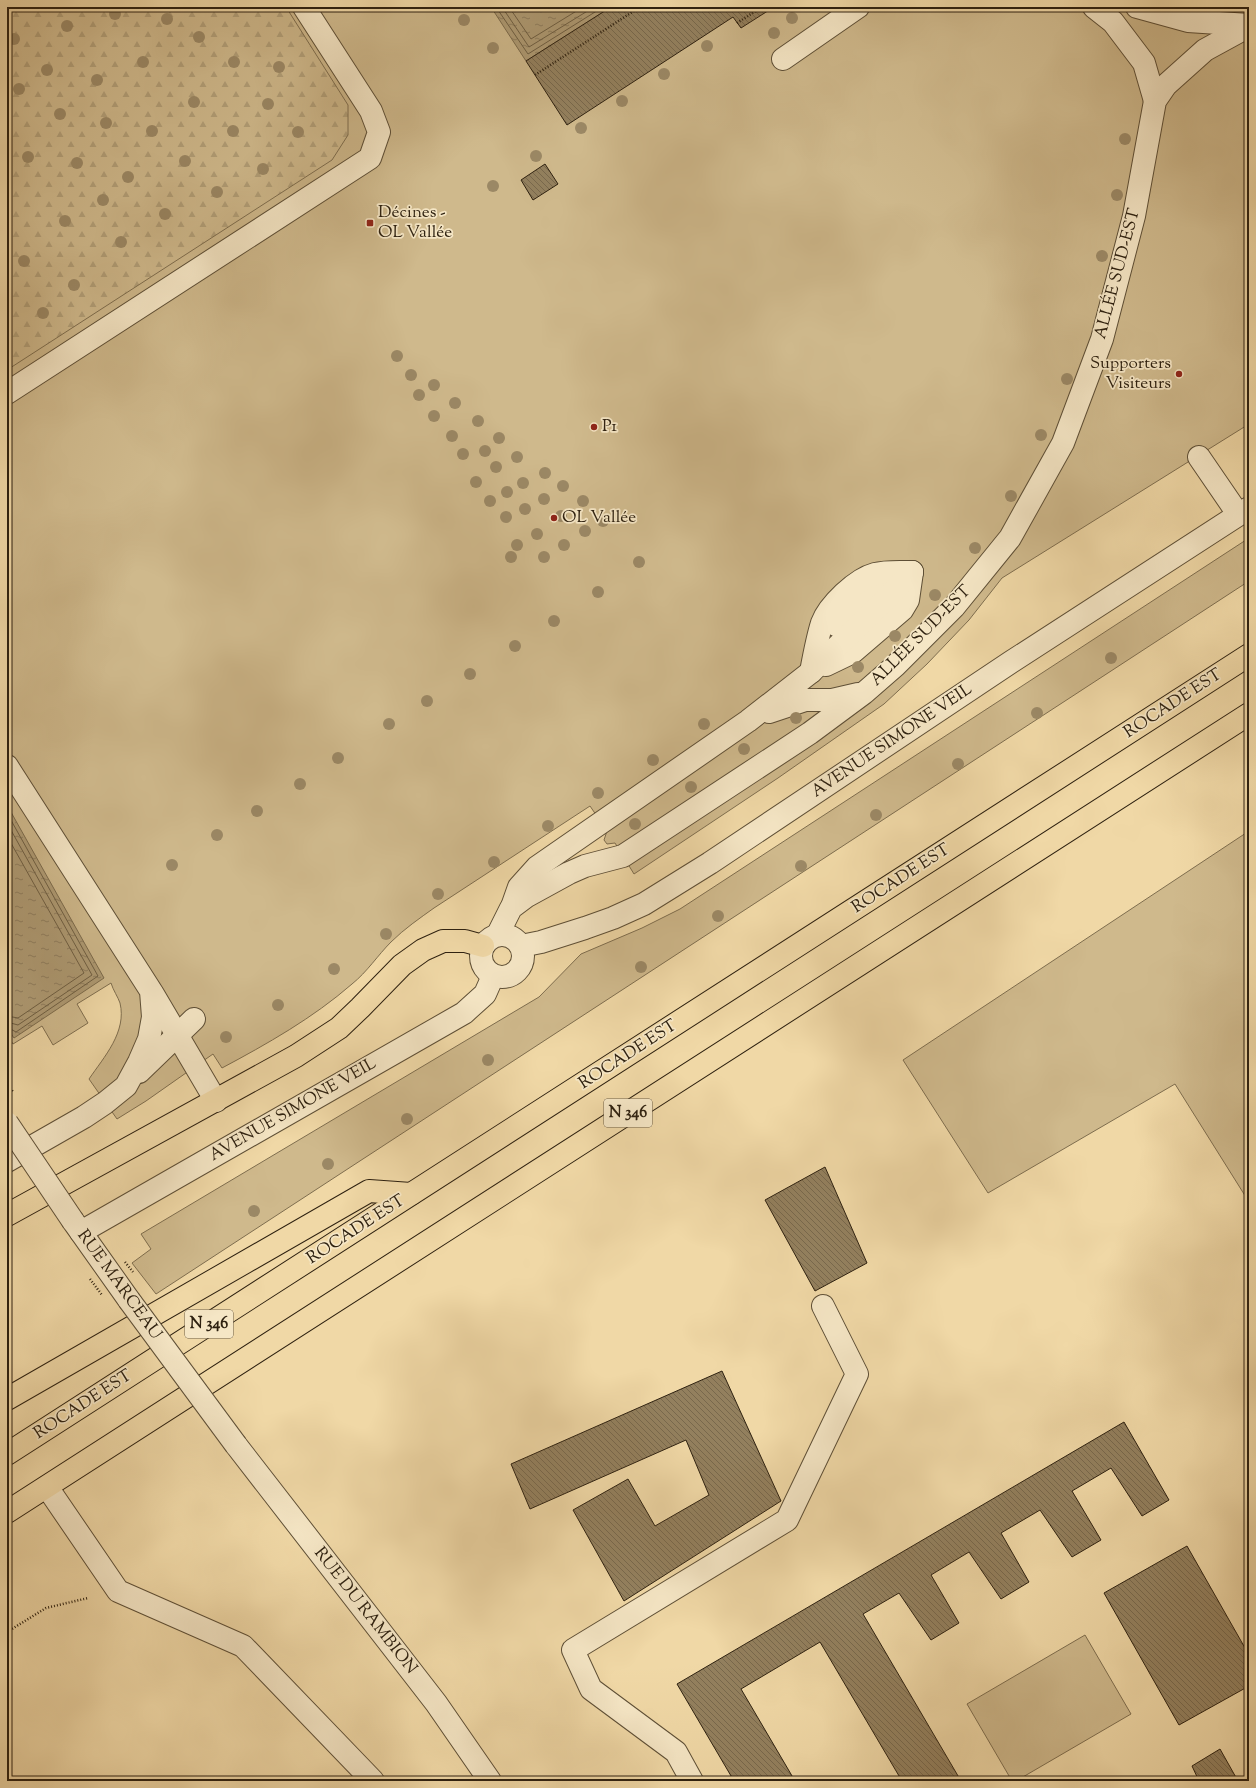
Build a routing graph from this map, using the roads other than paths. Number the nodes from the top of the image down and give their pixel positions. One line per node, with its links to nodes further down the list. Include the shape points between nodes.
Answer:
1 (304, 7): 8 (street, via 370,111 379,132 370,158)
2 (858, 7): 6 (street)
3 (1094, 7): 7 (street, via 1113,22 1144,63)
4 (1137, 7): 5 (street, via 1188,21)
5 (1249, 25): 7 (street, via 1205,50 1166,85)
6 (783, 59)
7 (1155, 100): 13 (street, ALLÉE SUD-EST, via 1134,216 1102,339 1063,443 1010,538 954,607)
8 (7, 394)
9 (1199, 457): 10 (street)
10 (1244, 511): 19 (street, AVENUE SIMONE VEIL, via 644,904 585,928)
11 (1249, 655): 28 (highway, ROCADE EST / N 346)
12 (811, 672): 12 (street, via 853,652 902,610 908,600 912,572 876,587 847,612 838,623); 15 (street)
13 (864, 693): 15 (street, via 832,700 806,700 778,708); 17 (street, ALLÉE SUD-EST, via 810,733 623,856 569,873 527,896)
14 (1249, 714): 35 (highway, N 346)
15 (748, 721): 17 (street, via 537,867 519,887)
16 (7, 766): 21 (street)
17 (511, 908): 18 (street, ALLÉE SUD-EST)
18 (492, 941): 19 (street, via 512,938); 20 (street, via 481,953 483,966); 25 (highway, via 443,941 423,950 402,965 339,1028 296,1056)
19 (520, 946): 20 (street, via 523,959 518,970 506,977)
20 (493, 976): 30 (street, AVENUE SIMONE VEIL, via 485,994 464,1013)
21 (151, 991): 23 (street); 24 (street, via 153,1017 149,1038)
22 (194, 1019): 23 (street)
23 (178, 1035): 24 (street); 25 (street)
24 (126, 1086): 27 (street, via 84,1117)
25 (216, 1101): 29 (highway)
26 (7, 1123): 30 (street, RUE MARCEAU, bridge)
27 (7, 1161)
28 (411, 1194): 32 (highway, via 369,1191); 34 (highway, ROCADE EST / N 346)
29 (7, 1215)
30 (77, 1227): 33 (street, RUE MARCEAU, bridge)
31 (823, 1306): 39 (street, via 857,1374 788,1520 573,1650 591,1689 676,1752)
32 (7, 1399)
33 (236, 1445): 38 (street, RUE DU RAMBION, via 436,1703)
34 (7, 1454)
35 (47, 1487): 36 (highway, N 346); 37 (street, via 118,1591 243,1646)
36 (7, 1512)
37 (373, 1781)
38 (490, 1781)
39 (692, 1781)

